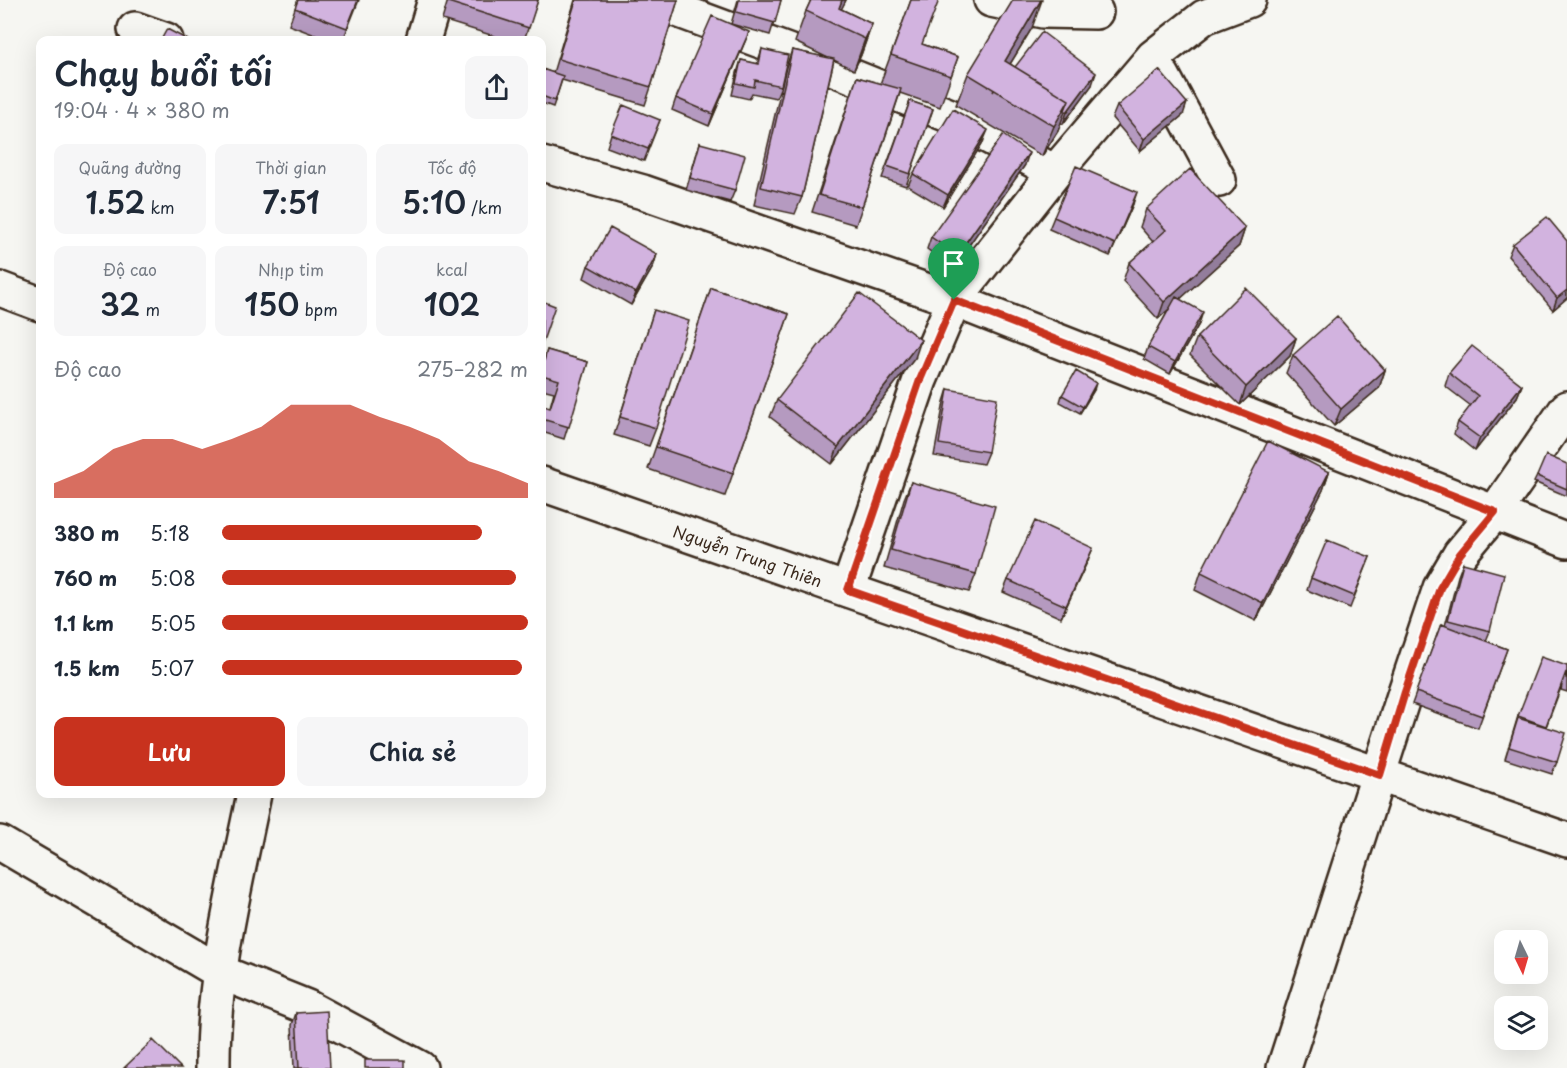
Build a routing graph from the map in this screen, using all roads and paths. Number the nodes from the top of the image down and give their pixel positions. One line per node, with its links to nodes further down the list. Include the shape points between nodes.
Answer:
1 (435, 0): 9 (street)
2 (650, 0): 5 (street)
3 (992, 0): 6 (street, via 1043,11)
4 (1249, 0): 10 (street, via 1204,17)
5 (706, 10): 12 (street, via 812,60 948,115)
6 (1096, 12)
7 (135, 29): 8 (street)
8 (155, 36)
9 (424, 36)
10 (1153, 57): 12 (street); 13 (street)
11 (546, 165): 15 (street, via 643,192)
12 (1055, 172): 15 (street)
13 (1219, 180)
14 (0, 289): 16 (street)
15 (954, 300): 19 (street); 21 (street, via 920,380)
16 (36, 302)
17 (1567, 408): 19 (street)
18 (546, 485): 21 (street, Nguyễn Trung Thiên)
19 (1495, 512): 20 (street); 22 (street, via 1460,554 1440,588)
20 (1567, 541)
21 (848, 590): 22 (street, Nguyễn Trung Thiên)
22 (1380, 775): 24 (street, Nguyễn Trung Thiên); 29 (street)
23 (253, 798): 26 (street)
24 (1567, 840)
25 (0, 843): 26 (street)
26 (219, 972): 27 (street); 28 (street, via 307,1007)
27 (213, 1068)
28 (420, 1068)
29 (1284, 1068)

